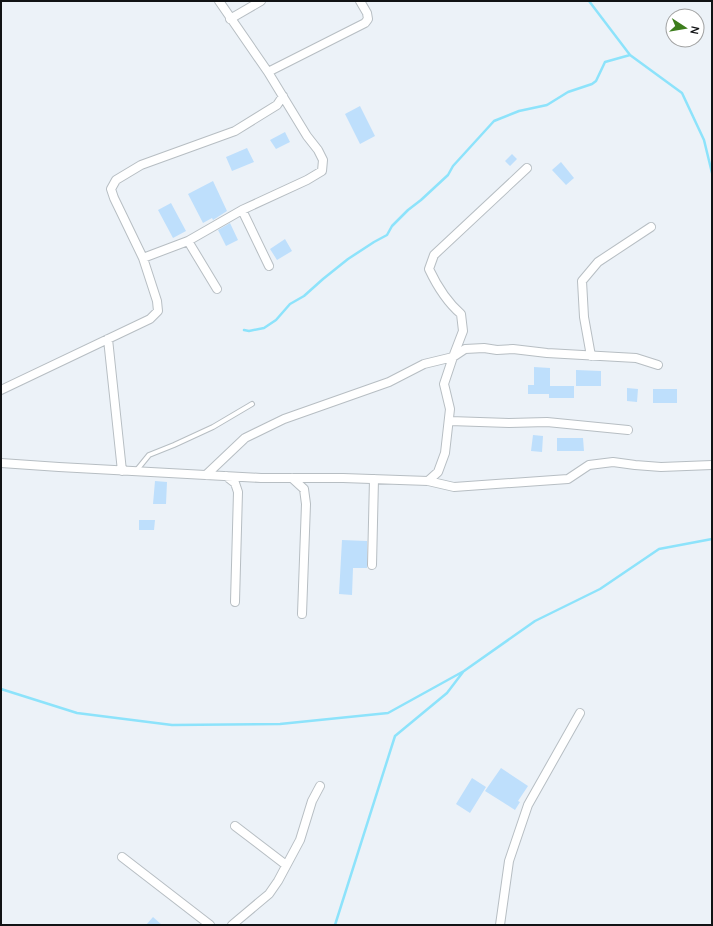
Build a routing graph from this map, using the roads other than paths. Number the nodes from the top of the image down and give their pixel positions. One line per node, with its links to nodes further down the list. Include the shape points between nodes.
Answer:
1 (219, 1): 4 (street)
2 (261, 1): 4 (street)
3 (360, 1): 5 (street, via 367,13 368,19 365,23)
4 (230, 19): 5 (street)
5 (268, 72): 6 (street)
6 (283, 96): 8 (street, via 318,150 323,160 322,171); 11 (street, via 277,105 235,131 141,165 116,180 111,189 114,198)
7 (527, 168): 16 (street, via 434,255 429,269 436,284 461,314 463,331)
8 (242, 210): 10 (street); 12 (street)
9 (651, 227): 15 (street, via 598,262 582,281 584,317)
10 (188, 241): 11 (street); 13 (street)
11 (143, 258): 14 (street, via 158,301 158,311 150,319)
12 (268, 266)
13 (217, 289)
14 (108, 339): 18 (street); 24 (street)
15 (591, 356): 16 (street, via 484,348 465,349); 17 (street, via 636,358)
16 (453, 357): 20 (street, via 444,384); 26 (street, via 424,364 389,382 284,418 245,438)
17 (658, 365)
18 (1, 390)
19 (252, 404): 25 (lane, via 213,427 149,454)
20 (450, 421): 21 (street, via 547,422); 30 (street, via 445,453 438,472)
21 (628, 430)
22 (1, 463): 24 (street)
23 (712, 465): 30 (street, via 661,467 613,462 589,465 568,479 454,487)
24 (122, 471): 25 (street)
25 (136, 472): 26 (street)
26 (206, 475): 27 (street)
27 (226, 476): 28 (street); 32 (street, via 235,483 238,492)
28 (292, 478): 29 (street); 33 (street, via 304,489 306,504)
29 (374, 479): 30 (street); 31 (street)
30 (428, 481)
31 (372, 565)
32 (235, 602)
33 (302, 614)
34 (580, 713): 41 (street, via 528,804 510,861)
35 (320, 786): 38 (street, via 312,801 300,840)
36 (235, 826): 38 (street)
37 (122, 857): 39 (street)
38 (286, 865): 40 (street, via 268,894)
39 (210, 925)
40 (232, 925)
41 (500, 925)

